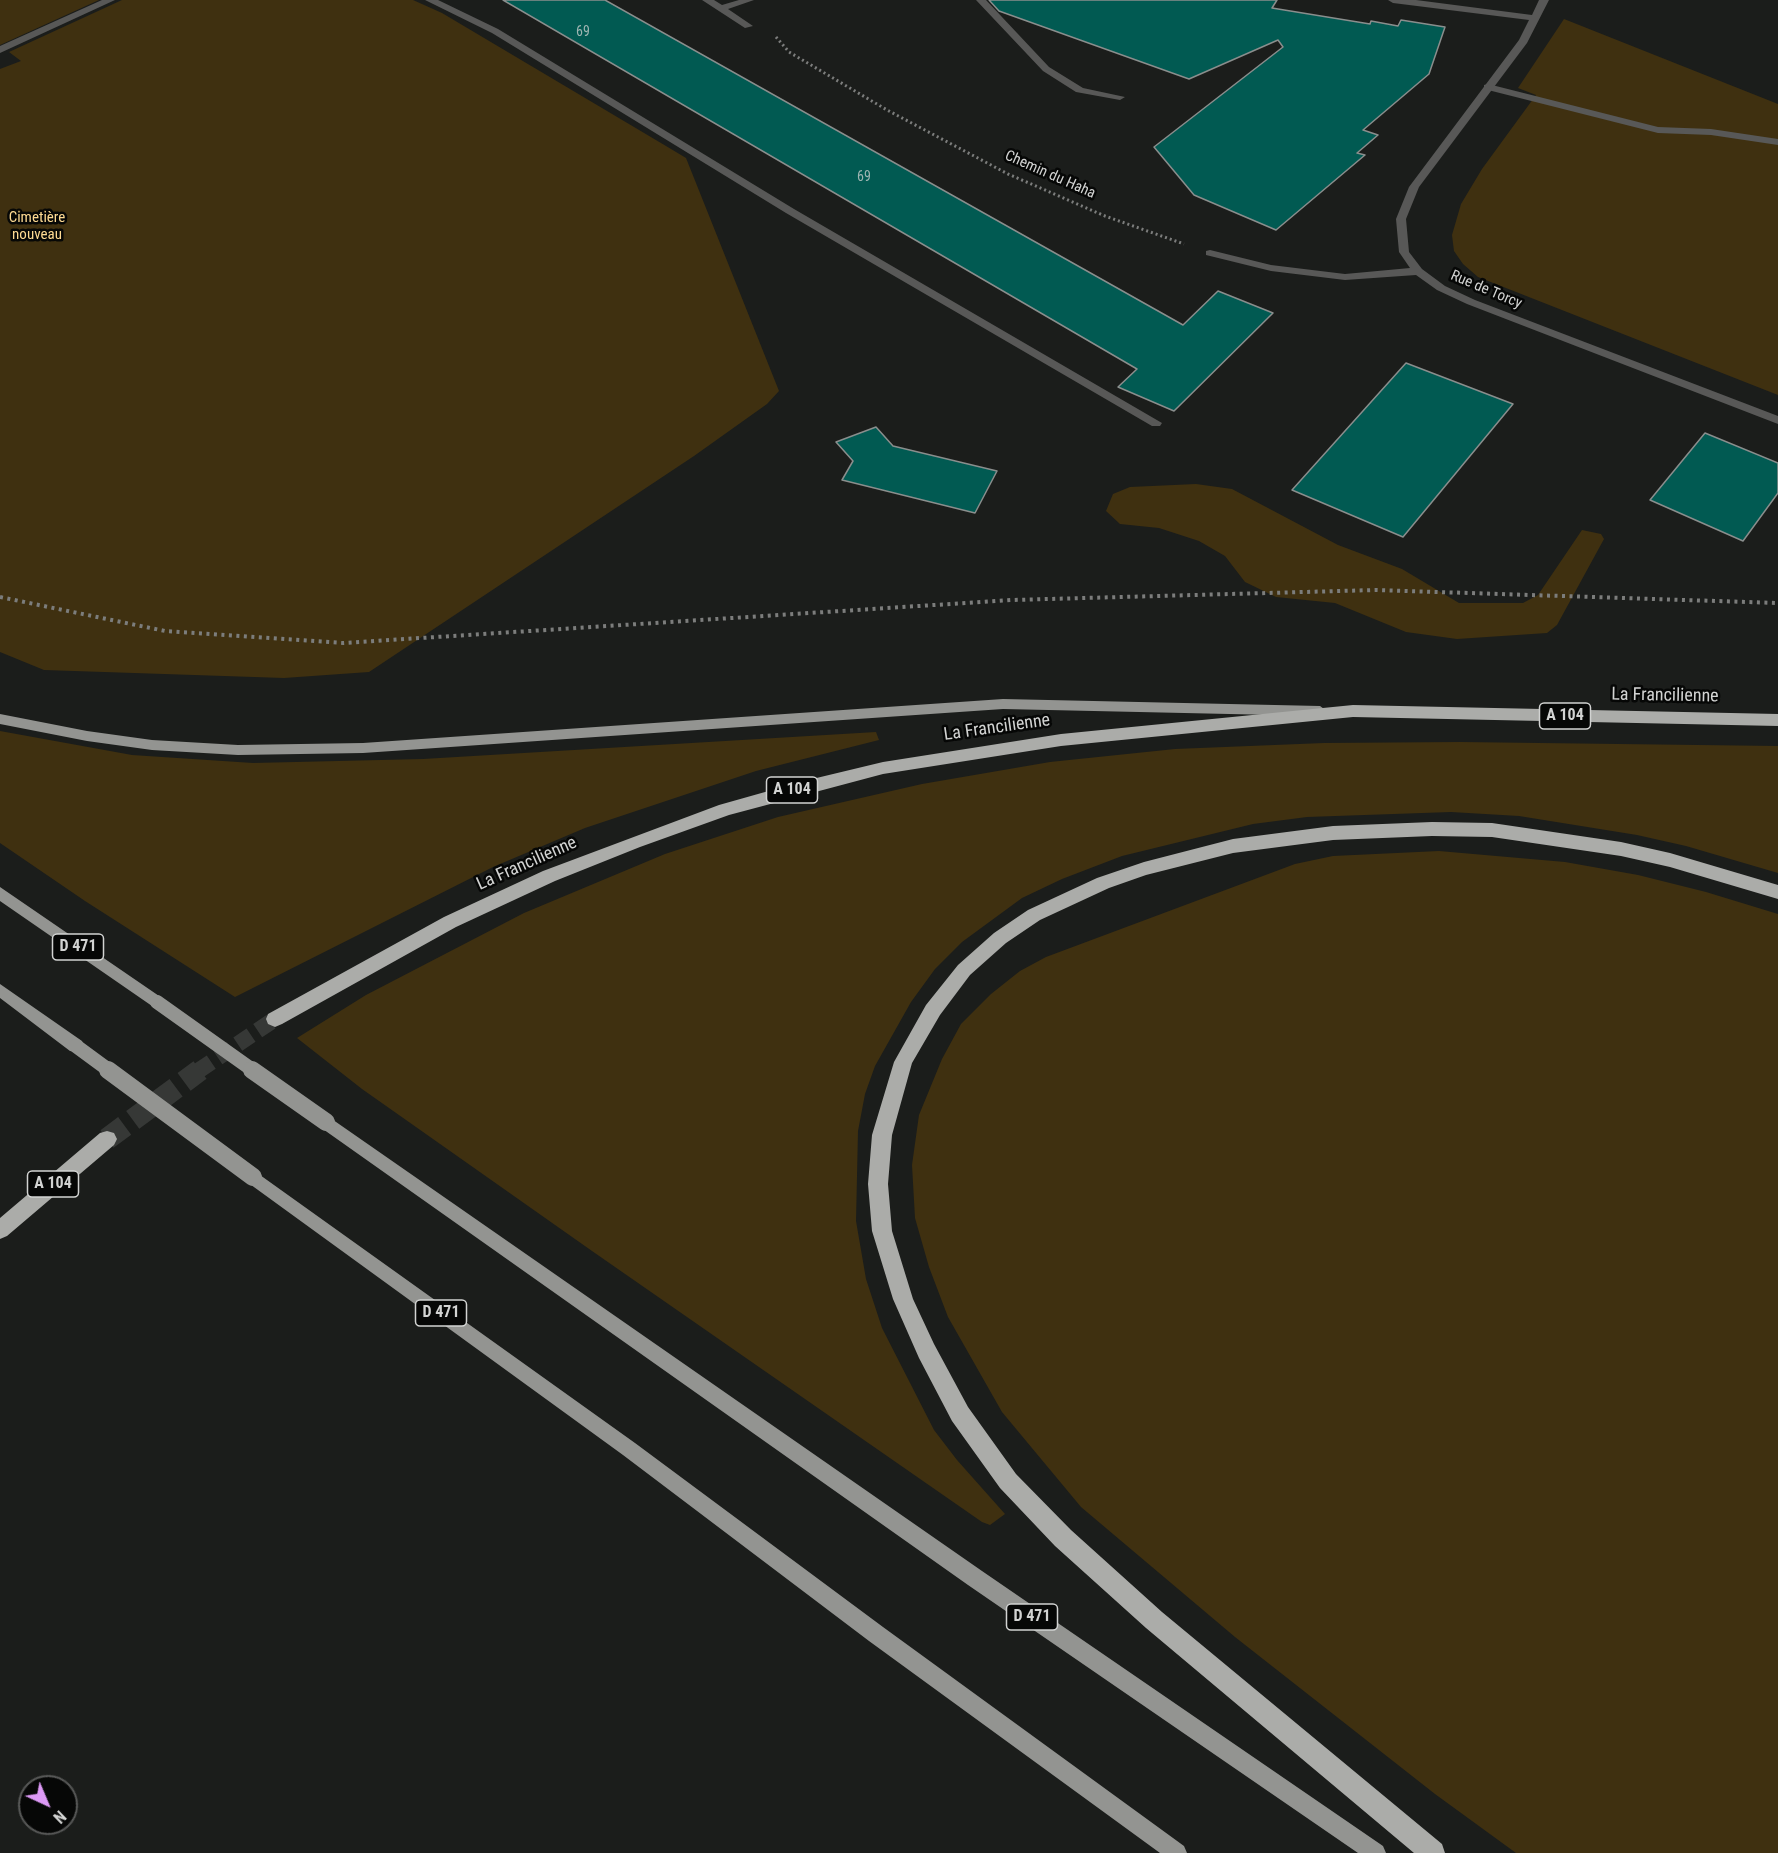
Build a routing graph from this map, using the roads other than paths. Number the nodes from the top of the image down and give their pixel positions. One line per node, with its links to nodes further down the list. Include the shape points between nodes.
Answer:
1 (110, 0): 11 (street)
2 (430, 0): 18 (street, via 495,31 790,211)
3 (706, 0): 8 (street)
4 (749, 0): 8 (street)
5 (981, 0): 13 (street, via 1046,69 1080,90)
6 (1393, 0): 9 (street)
7 (1544, 0): 9 (street, Rue de Torcy)
8 (720, 9): 10 (street)
9 (1537, 18): 12 (street, Rue de Torcy)
10 (748, 26)
11 (0, 50)
12 (1488, 87): 14 (street, via 1658,130 1711,132); 16 (street, Rue de Torcy, via 1436,155 1403,210 1400,231 1404,252)
13 (1120, 97)
14 (1778, 142)
15 (1210, 252): 16 (street, via 1271,268 1345,277)
16 (1418, 271): 17 (street, Rue de Torcy, via 1441,288 1471,302)
17 (1778, 420)
18 (1156, 423)
19 (1353, 711): 20 (main road, via 1003,704 363,748 238,750 152,745); 21 (highway, La Francilienne / A 104); 25 (highway, La Francilienne / A 104, via 1061,740 883,768 804,787 634,842 549,876 450,922)
20 (0, 719)
21 (1778, 720)
22 (1778, 892): 30 (highway, via 1621,849 1492,831 1333,833 1233,846 1103,883 1034,915 964,970 933,1010 903,1062 882,1135 878,1184 882,1232 903,1299 960,1414 1008,1481 1063,1538 1154,1620)
23 (0, 893): 29 (main road, D 471, bridge, via 975,1578)
24 (0, 990): 28 (main road, D 471, bridge)
25 (275, 1019)
26 (107, 1139): 27 (highway, A 104)
27 (0, 1230)
28 (1177, 1853)
29 (1376, 1853)
30 (1433, 1853)

